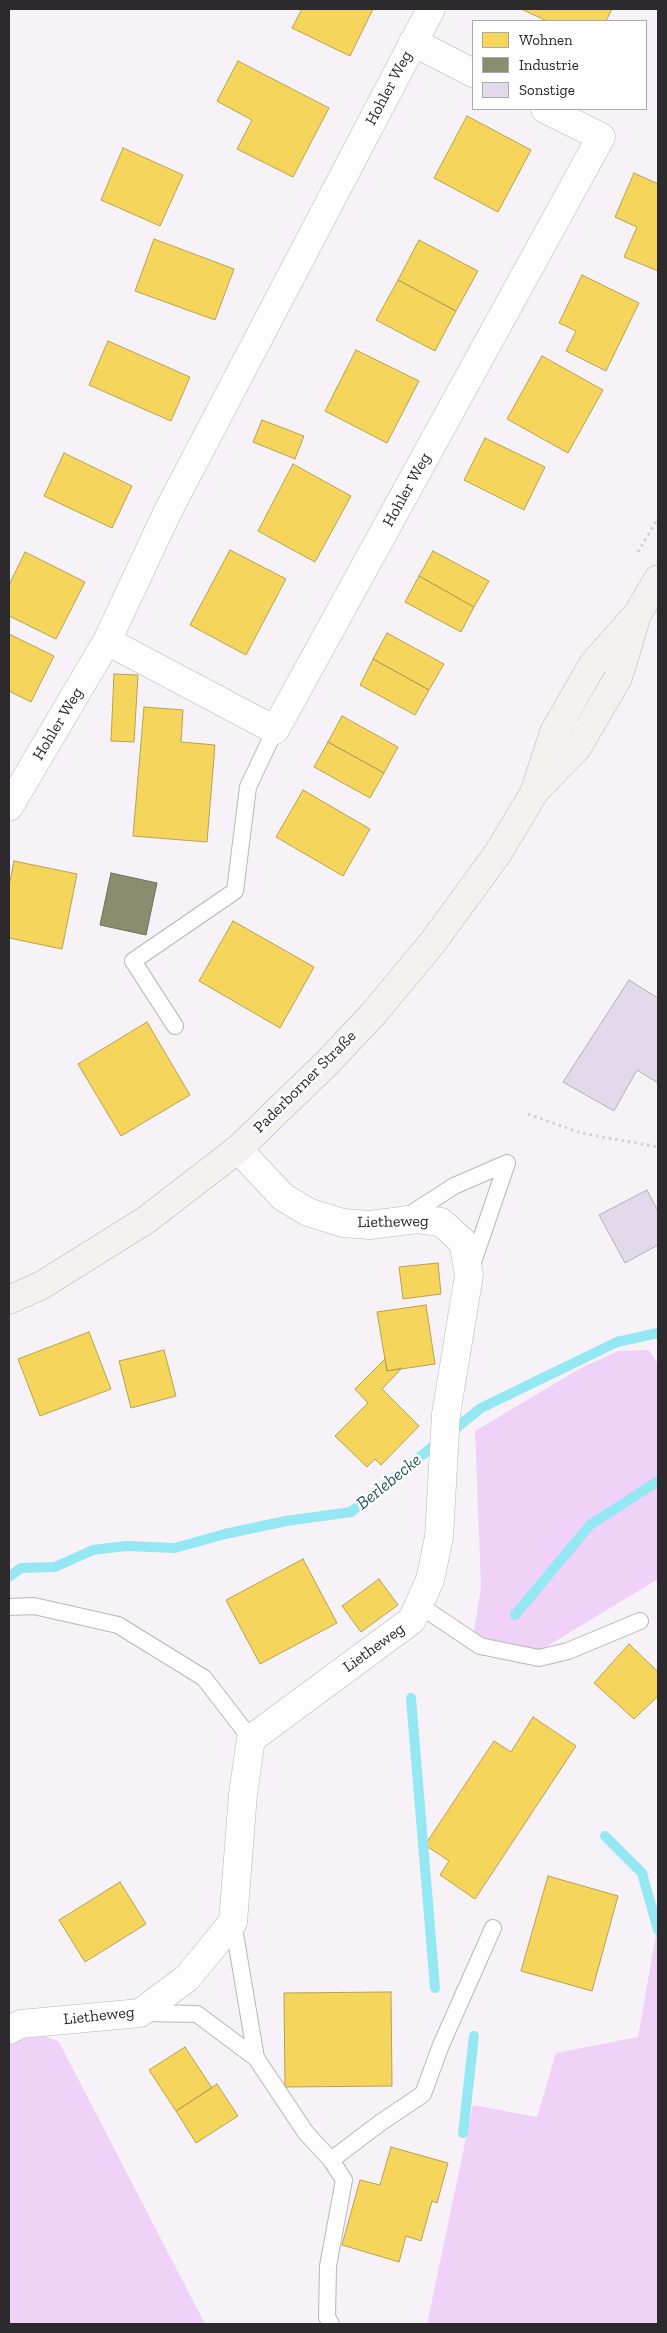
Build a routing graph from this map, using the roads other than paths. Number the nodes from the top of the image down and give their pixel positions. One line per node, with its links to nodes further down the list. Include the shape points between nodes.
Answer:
1 (431, 9): 2 (street, Hohler Weg)
2 (413, 42): 3 (street, Hohler Weg); 6 (street, Hohler Weg, via 173,503)
3 (472, 72)
4 (547, 110): 7 (street, Hohler Weg, via 601,137)
5 (658, 579): 10 (main road, Paderborner Straße, via 638,613 593,664 554,732 534,793 492,860 432,942 374,1013)
6 (107, 641): 7 (street); 8 (street, Hohler Weg)
7 (276, 730): 9 (lane, via 248,787 234,891 132,961)
8 (9, 807)
9 (175, 1026)
10 (238, 1149): 11 (street, Lietheweg, via 283,1197 308,1212 343,1223); 13 (main road, Paderborner Straße, via 146,1220 42,1285)
11 (400, 1221): 12 (street, Lietheweg, via 441,1222 463,1242); 12 (lane, via 454,1186 507,1163)
12 (469, 1275): 14 (street, Lietheweg, via 446,1414 439,1537 430,1580)
13 (9, 1300)
14 (419, 1605): 16 (lane, via 480,1646 540,1658 568,1651); 17 (street, Lietheweg, via 412,1620)
15 (9, 1608): 17 (lane, via 34,1606 118,1625 204,1678)
16 (640, 1621)
17 (251, 1738): 18 (street, via 243,1794)
18 (234, 1922): 20 (street, Lietheweg, via 187,1978); 22 (lane)
19 (492, 1928): 23 (lane, via 423,2094)
20 (140, 2014): 21 (street, Lietheweg, via 20,2024); 22 (lane, via 197,2014)
21 (9, 2030)
22 (256, 2058): 23 (lane, via 306,2133)
23 (331, 2160): 24 (lane, via 344,2180 328,2266 327,2316)
24 (331, 2324)

